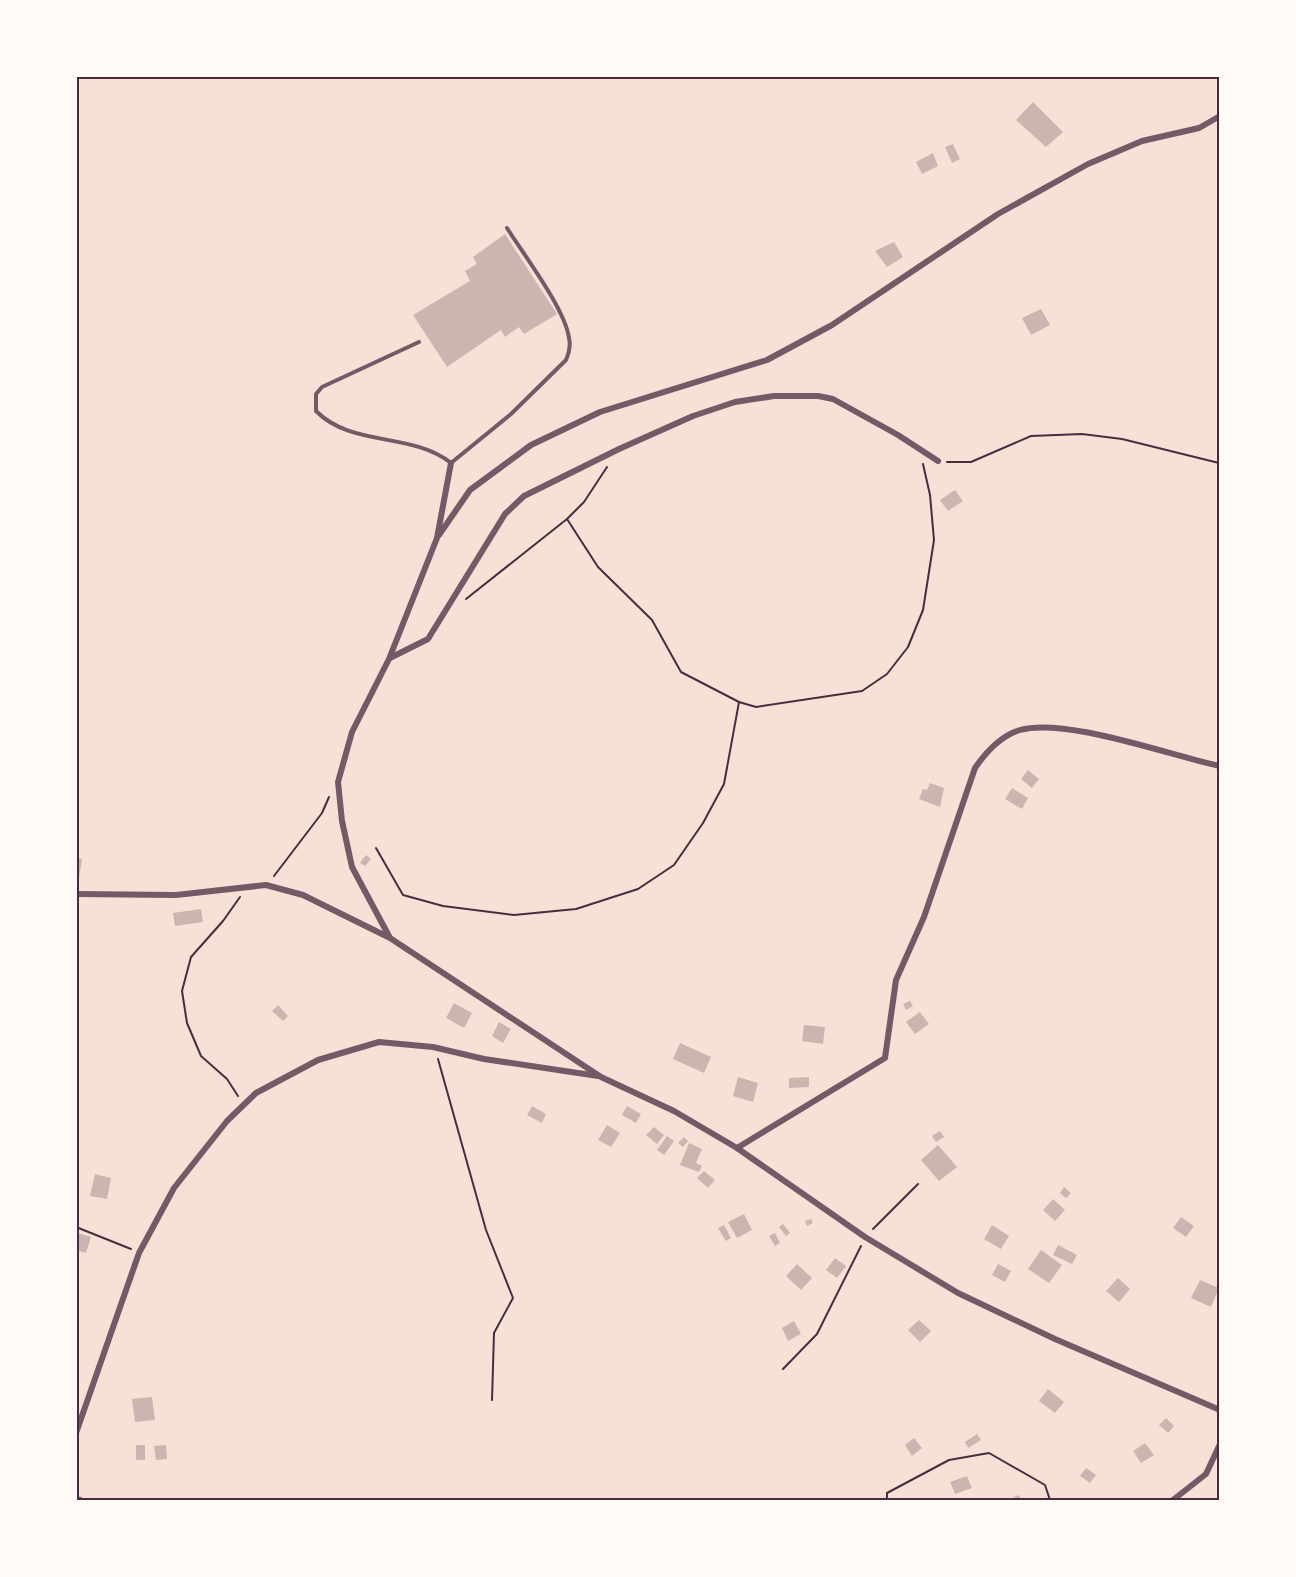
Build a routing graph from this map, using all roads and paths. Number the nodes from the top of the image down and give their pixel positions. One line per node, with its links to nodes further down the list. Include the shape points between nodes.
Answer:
1 (1220, 116): 10 (street, via 1199,128 1142,141 1088,164 998,214 832,325 767,360 600,412 531,445 470,490)
2 (507, 228): 6 (lane, via 562,317 570,349 566,360 511,414)
3 (419, 342): 6 (lane, via 322,387 314,406 324,419 338,427 432,450)
4 (922, 453): 5 (street); 12 (street, via 833,399 818,396 774,396 735,402 693,416 524,496 505,514 428,639); 13 (path, via 934,540 923,610 908,647 887,674 862,691 756,706)
5 (938, 461): 7 (path, via 971,462 1031,436 1082,434 1122,439)
6 (451, 462): 10 (street)
7 (1219, 463)
8 (608, 466): 9 (path, via 584,502)
9 (567, 519): 11 (path); 13 (path, via 598,567 652,620 681,672)
10 (437, 538): 12 (street)
11 (465, 600)
12 (389, 658): 15 (street, via 352,732)
13 (739, 702): 16 (path, via 723,784 703,823 675,865 638,889 576,909 514,915 443,906 403,895)
14 (1220, 766): 24 (street, via 1134,743 1048,727 1021,730 990,749 975,768 924,917 896,980 885,1058)
15 (338, 782): 17 (path, via 322,813); 20 (street, via 352,867)
16 (376, 848)
17 (273, 877)
18 (250, 886): 19 (street, via 176,895); 20 (street, via 281,888 303,895); 23 (path, via 190,957 182,991 187,1023 201,1056 227,1079)
19 (76, 894)
20 (390, 938): 22 (street)
21 (433, 1047): 22 (street); 23 (street, via 379,1042 348,1049 288,1075); 30 (path, via 486,1230 513,1298 494,1333)
22 (601, 1077): 24 (street, via 674,1111)
23 (244, 1104): 28 (street, via 174,1188)
24 (737, 1148): 27 (street)
25 (918, 1184): 27 (path)
26 (76, 1227): 28 (path)
27 (865, 1237): 29 (path, via 817,1334); 31 (street, via 958,1293)
28 (139, 1253): 32 (street)
29 (783, 1369)
30 (492, 1400)
31 (1220, 1410)
32 (76, 1433)
33 (1220, 1444): 36 (street, via 1206,1474)
34 (887, 1500): 35 (path, via 887,1493 949,1460 989,1453 1045,1485)
35 (1050, 1500)
36 (1173, 1500)

